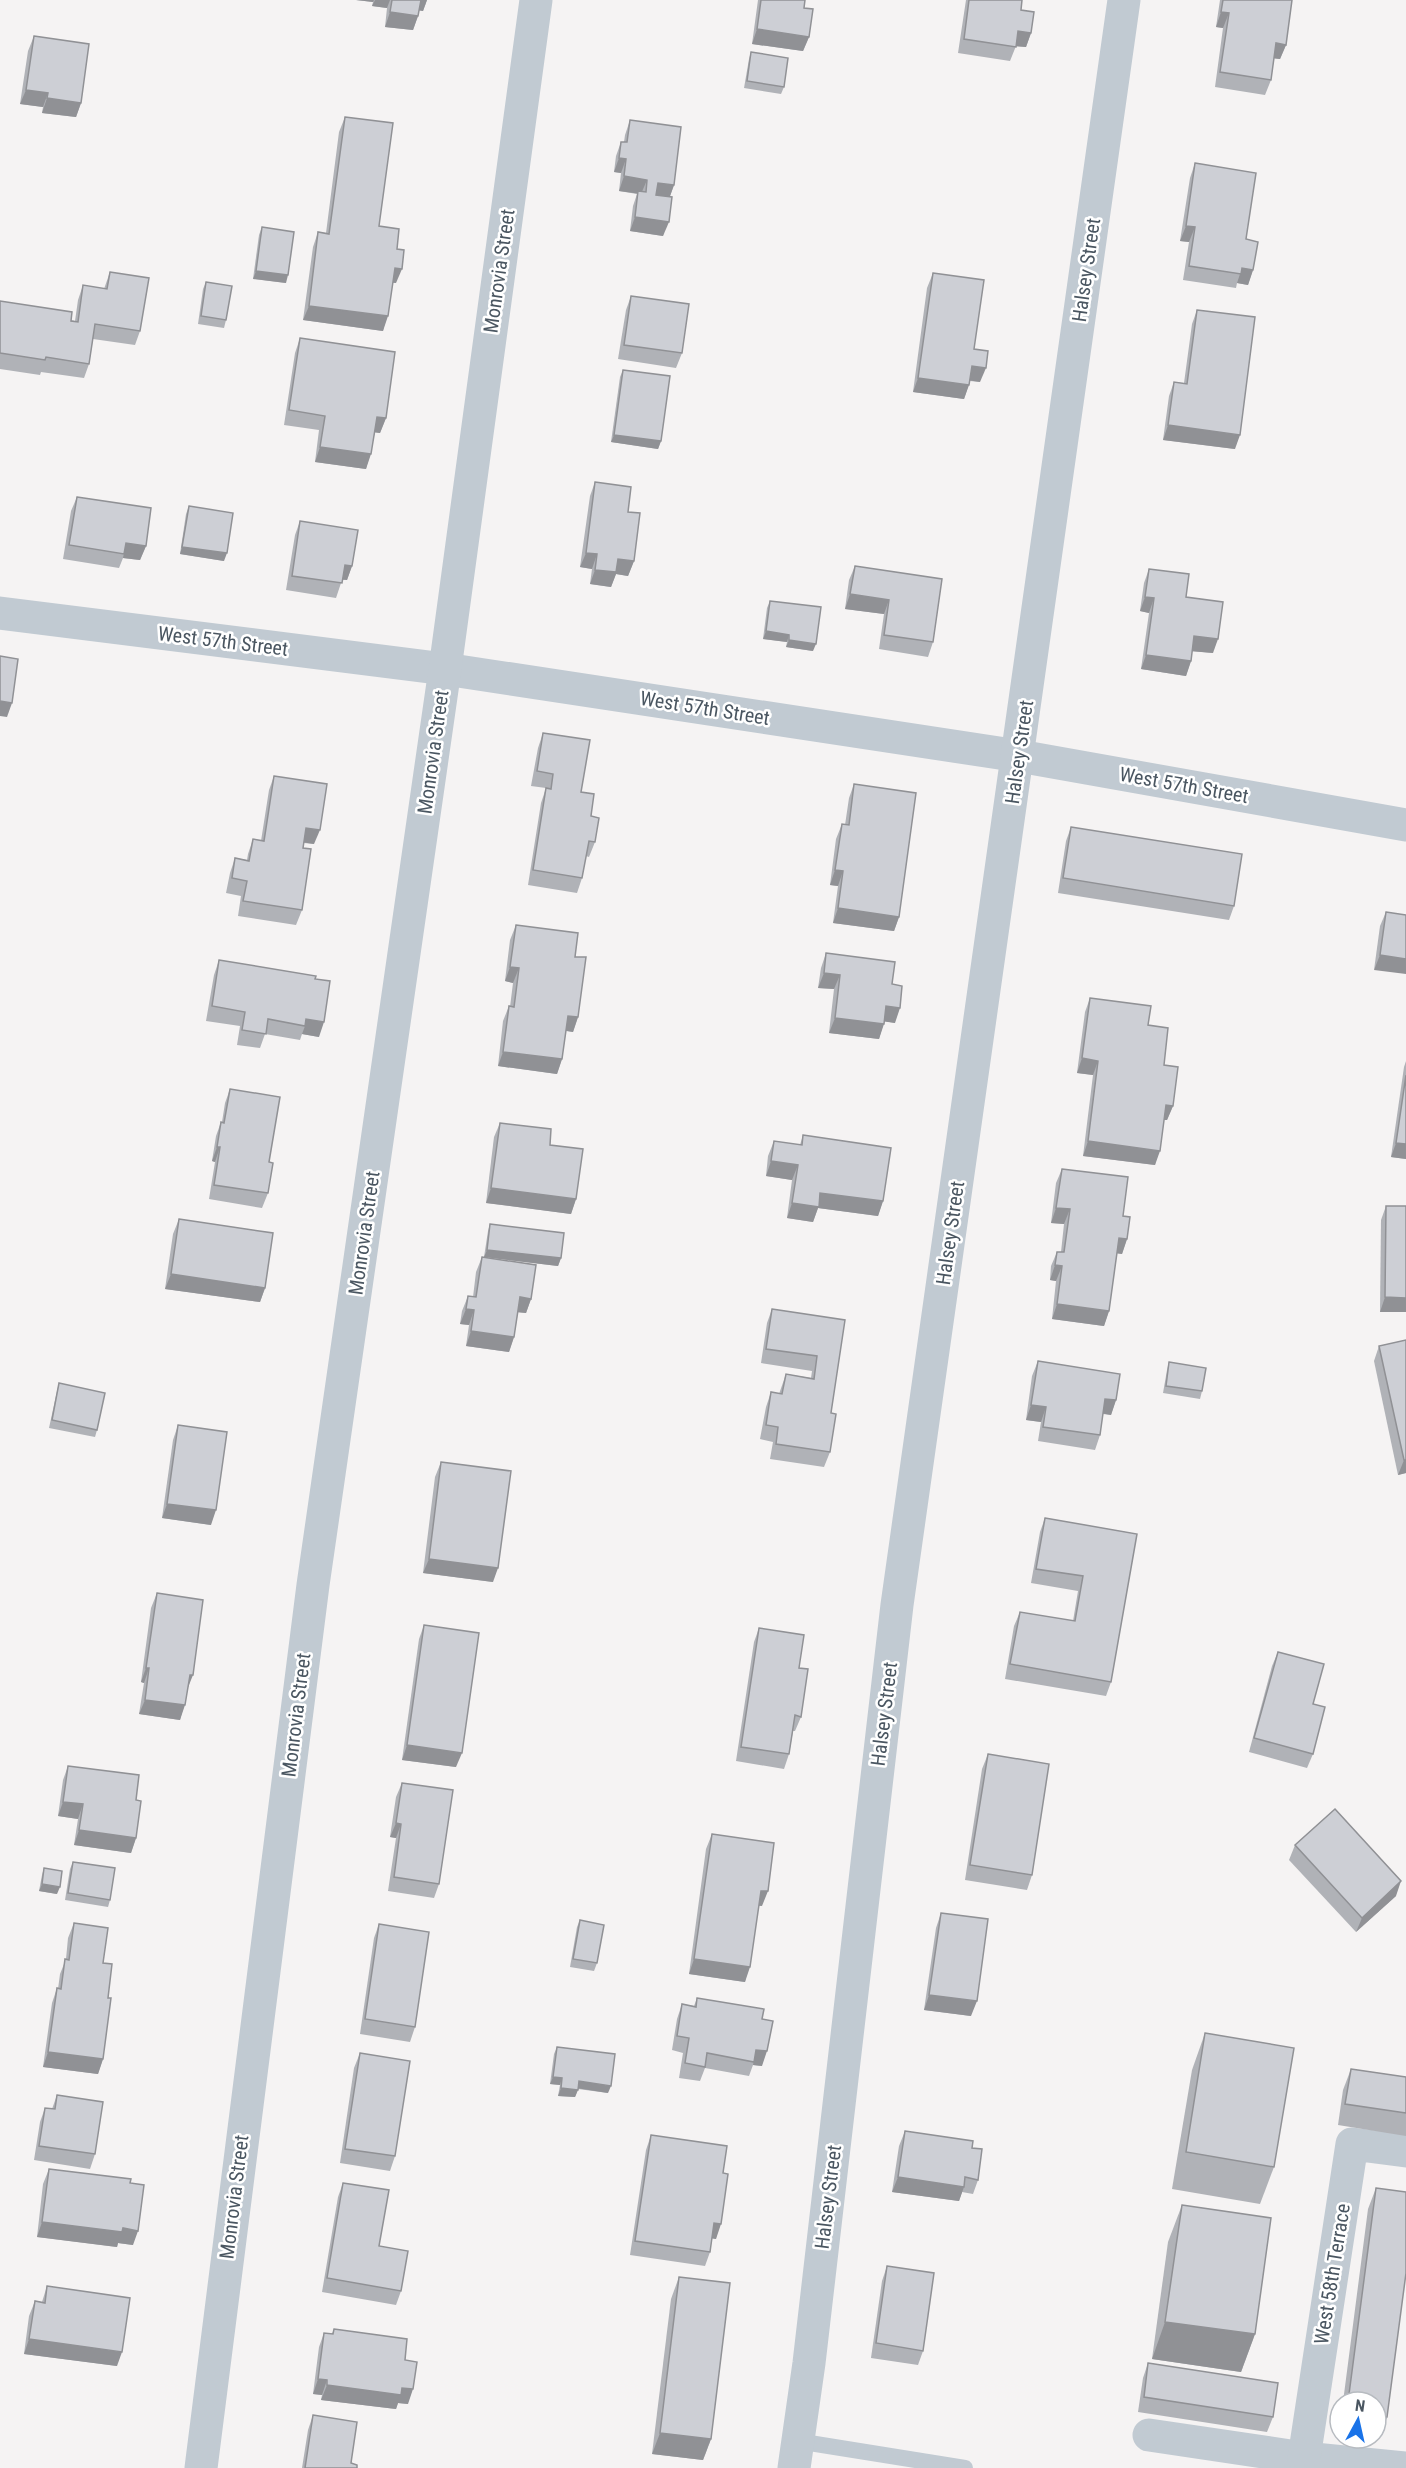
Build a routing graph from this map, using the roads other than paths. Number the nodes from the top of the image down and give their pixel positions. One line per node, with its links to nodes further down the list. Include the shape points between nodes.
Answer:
1 (536, 0): 4 (street, Monrovia Street)
2 (1124, 0): 5 (street, Halsey Street)
3 (0, 613): 4 (street, West 57th Street)
4 (446, 669): 5 (street, West 57th Street); 11 (street, Monrovia Street, via 313,1586)
5 (1019, 756): 6 (street, West 57th Street); 9 (street, Halsey Street, via 897,1605)
6 (1406, 825)
7 (1406, 2151): 10 (street, West 58th Terrace, via 1352,2144)
8 (1149, 2435): 10 (street)
9 (796, 2454): 12 (lane)
10 (1304, 2458): 13 (street)
11 (201, 2468)
12 (965, 2468)
13 (1406, 2468)

